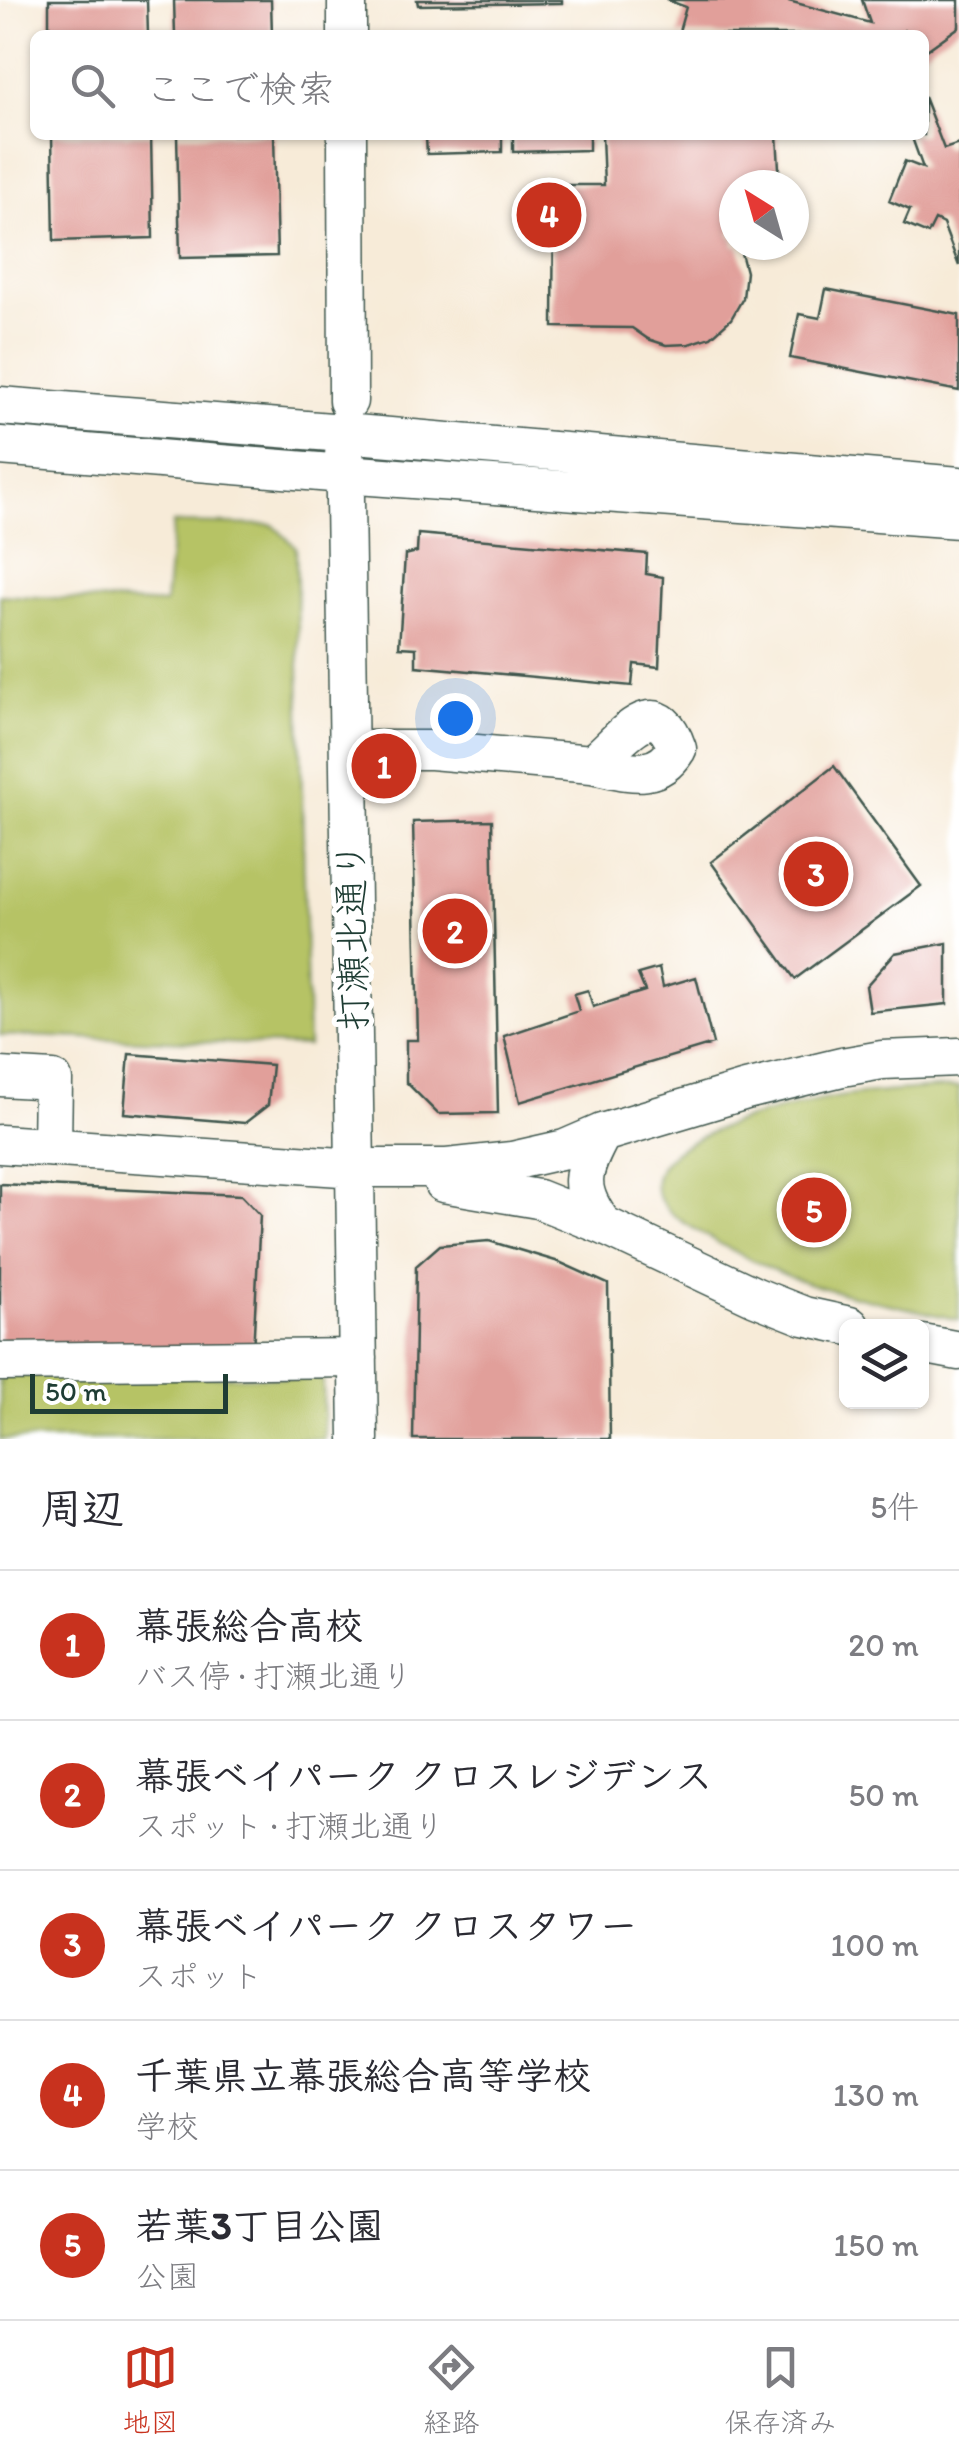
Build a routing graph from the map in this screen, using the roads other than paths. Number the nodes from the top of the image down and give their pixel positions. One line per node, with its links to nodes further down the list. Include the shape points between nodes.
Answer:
1 (347, 0): 2 (street)
2 (347, 30)
3 (347, 140): 5 (street, 打瀬北通り)
4 (0, 406): 5 (street)
5 (346, 417): 7 (street, 打瀬北通り); 8 (street)
6 (0, 446): 7 (street)
7 (344, 474): 9 (street); 10 (street, 打瀬北通り)
8 (959, 486)
9 (959, 519)
10 (349, 750): 11 (street); 17 (street, 打瀬北通り)
11 (592, 764)
12 (959, 1057): 14 (street, via 842,1067)
13 (0, 1077): 16 (street, via 53,1080)
14 (602, 1134): 17 (street, via 512,1162); 18 (street, via 586,1162 583,1192)
15 (0, 1144): 16 (street)
16 (52, 1148): 17 (street)
17 (356, 1168): 18 (street, via 538,1199); 22 (street, 打瀬北通り)
18 (602, 1224): 19 (street, via 756,1297)
19 (839, 1324)
20 (929, 1346): 21 (street)
21 (959, 1352)
22 (358, 1358): 23 (street); 24 (street, 打瀬北通り)
23 (0, 1362)
24 (359, 1439)

